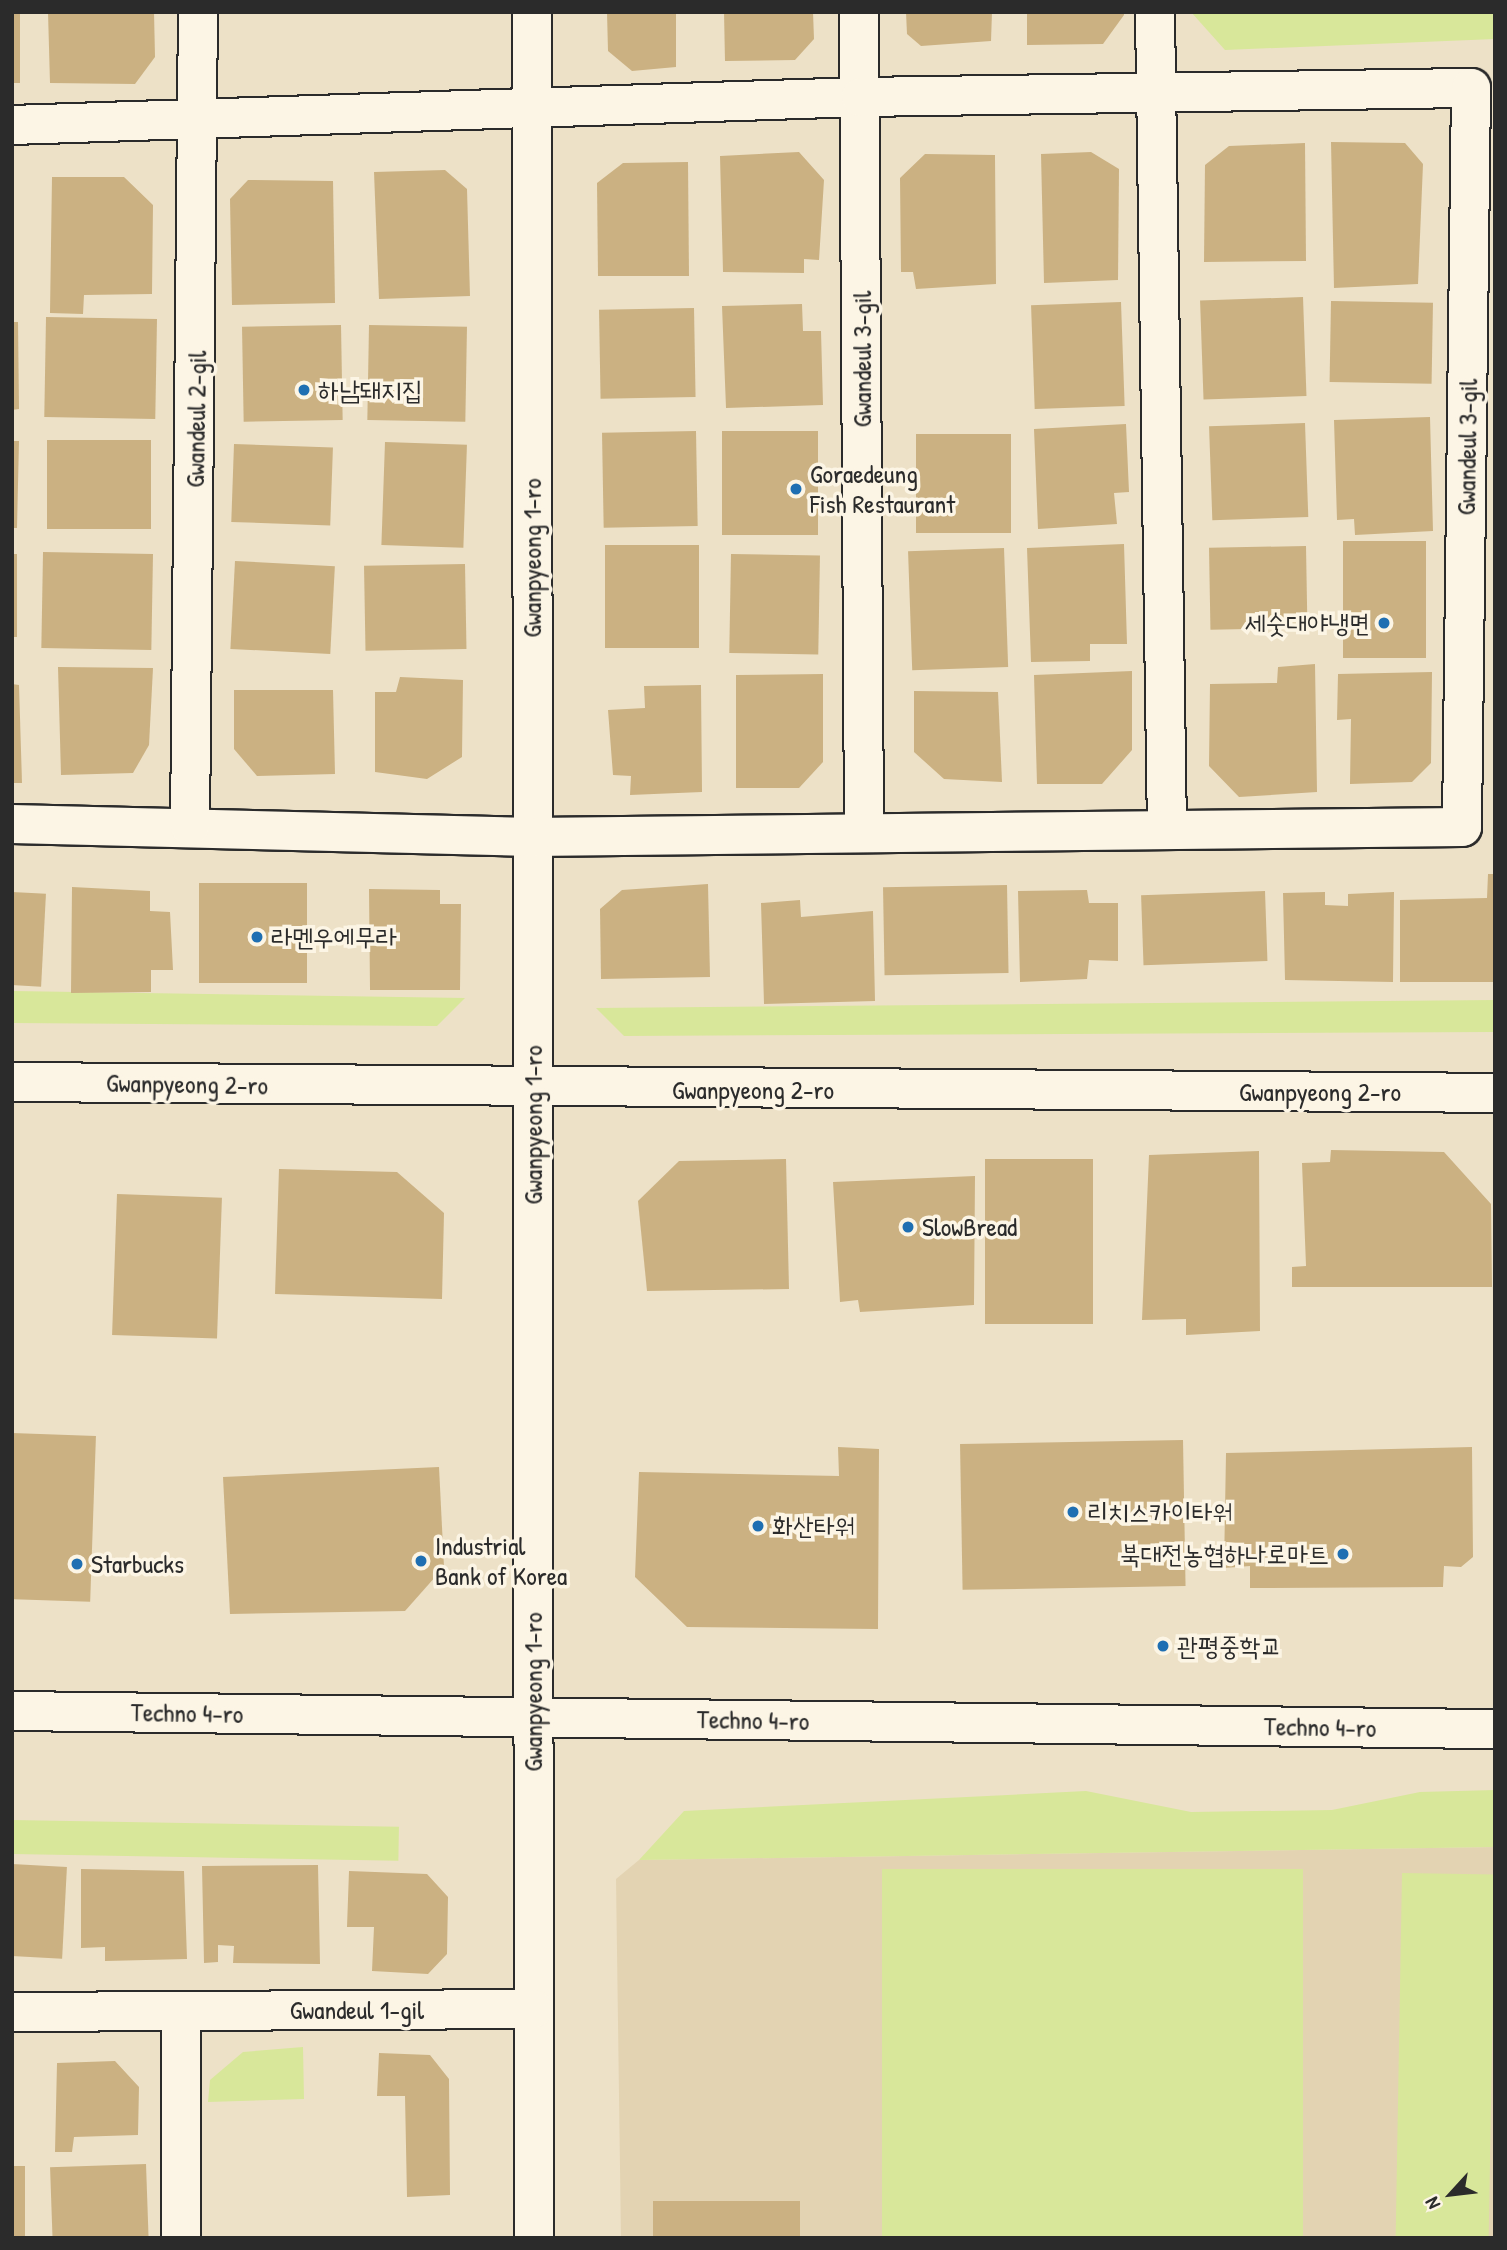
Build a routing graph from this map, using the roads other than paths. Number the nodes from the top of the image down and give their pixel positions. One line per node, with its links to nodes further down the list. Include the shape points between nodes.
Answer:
1 (198, 12): 8 (street, Gwandeul 2-gil)
2 (532, 12): 7 (street, Gwanpyeong 1-ro)
3 (859, 12): 6 (street, Gwandeul 3-gil)
4 (1155, 12): 5 (street)
5 (1155, 91): 6 (street); 12 (street); 12 (street, Gwandeul 3-gil, via 1471,88 1462,827)
6 (861, 97): 7 (street); 13 (street, Gwandeul 3-gil)
7 (533, 110): 8 (street); 14 (street, Gwanpyeong 1-ro)
8 (200, 120): 9 (street); 11 (street, Gwandeul 2-gil)
9 (12, 125)
10 (12, 824): 11 (street)
11 (190, 826): 14 (street)
12 (1167, 830): 13 (street, Gwandeul 3-gil)
13 (863, 832): 14 (street, Gwandeul 3-gil)
14 (531, 837): 16 (street, Gwanpyeong 1-ro)
15 (12, 1082): 16 (street, Gwanpyeong 2-ro)
16 (533, 1089): 17 (street, Gwanpyeong 2-ro); 19 (street, Gwanpyeong 1-ro)
17 (1495, 1093)
18 (12, 1711): 19 (street, Techno 4-ro)
19 (533, 1718): 20 (street, Techno 4-ro); 21 (street, Gwanpyeong 1-ro)
20 (1495, 1729)
21 (533, 2009): 22 (street, Gwandeul 1-gil); 25 (street, Gwanpyeong 1-ro)
22 (181, 2011): 23 (street, Gwandeul 1-gil); 24 (street)
23 (12, 2012)
24 (181, 2238)
25 (534, 2238)

